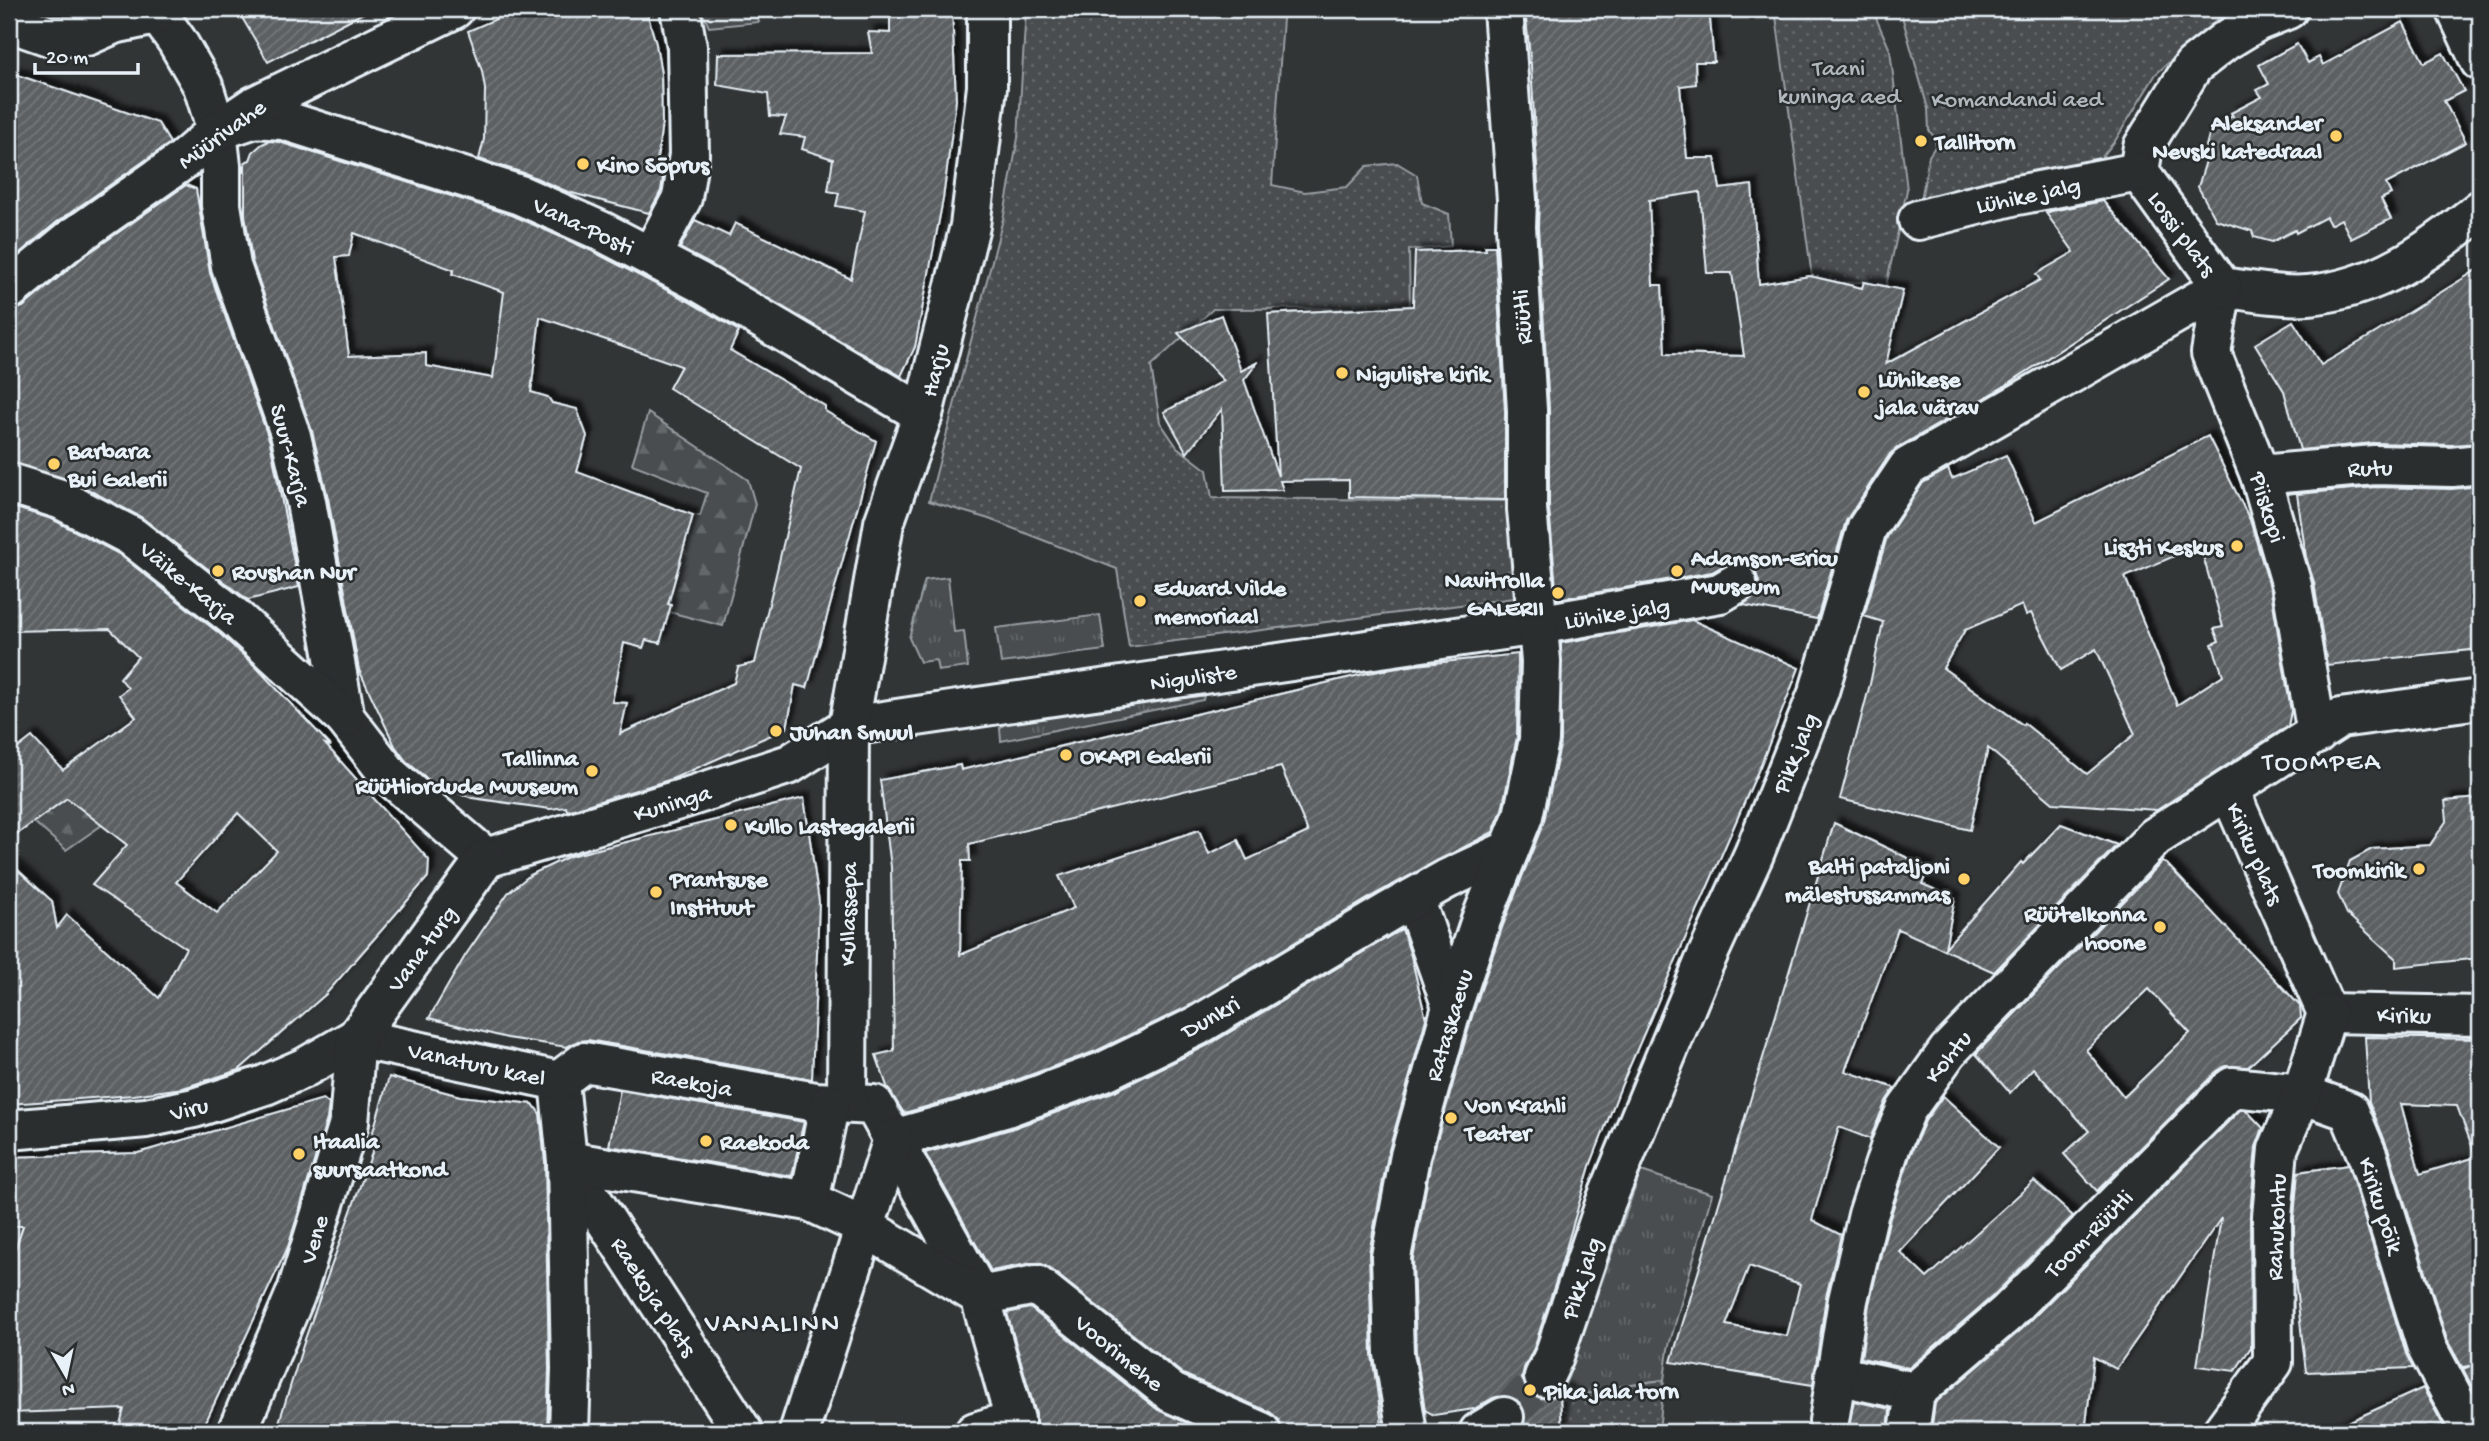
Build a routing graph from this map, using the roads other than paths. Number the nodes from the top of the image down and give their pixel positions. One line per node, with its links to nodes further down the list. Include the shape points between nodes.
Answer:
1 (454, 9): 10 (street, Müürivahe, via 275,95)
2 (680, 9): 14 (street, via 687,47 689,155 682,198)
3 (987, 9): 17 (street, Harju, via 987,87 970,226)
4 (1503, 9): 22 (street, Rüütli, via 1517,200 1527,509)
5 (2288, 9): 11 (street, Lossi plats, via 2247,27 2193,66 2143,147)
6 (2456, 9): 9 (street)
7 (155, 12): 8 (street, Suur-Karja, via 87,36 49,36); 10 (street, Suur-Karja, via 203,86)
8 (9, 22)
9 (2480, 61)
10 (217, 131): 14 (street, Vana-Posti, via 255,118 283,120 520,195); 16 (street, Müürivahe); 24 (street, Suur-Karja, via 221,205 231,266 290,436)
11 (2139, 172): 13 (street, Lühike jalg, via 2011,196); 15 (street, Lossi plats)
12 (2480, 210): 15 (street, Lossi plats, via 2434,247 2391,272 2348,289 2294,295)
13 (1918, 220)
14 (650, 256): 17 (street, Vana-Posti)
15 (2222, 287): 19 (street, Piiskopi, via 2211,353); 45 (street, Pikk jalg, via 1908,467 1867,528 1819,691 1606,1201)
16 (9, 290)
17 (923, 414): 25 (street, Harju, via 884,523)
18 (2480, 464): 19 (street, Rutu, via 2375,465)
19 (2260, 475): 26 (street, Piiskopi, via 2292,586)
20 (9, 484): 24 (street, Väike-Karja, via 60,499 131,536 234,617)
21 (1737, 583): 22 (street, Lühike jalg, via 1720,593)
22 (1536, 625): 25 (street, Niguliste); 28 (street, Rataskaevu, via 1541,661 1539,740 1523,816)
23 (2480, 698): 26 (street, Kiriku plats, via 2340,718)
24 (345, 718): 29 (street, Suur-Karja, via 390,776)
25 (849, 726): 29 (street, Kuninga, via 790,764); 37 (street, Kullassepa)
26 (2317, 734): 27 (street, Kiriku plats)
27 (2229, 790): 32 (street, Kiriku plats); 44 (street, Kohtu, via 2155,837 1948,1052 1906,1110 1868,1215)
28 (1509, 850): 30 (street, Dunkri); 31 (street, Rataskaevu)
29 (486, 858): 34 (street, Vana turg)
30 (1414, 898): 31 (street); 39 (street, Dunkri, via 1197,1026 1105,1072 1004,1108)
31 (1452, 1007): 56 (street, Rataskaevu, via 1410,1156 1391,1257 1394,1354)
32 (2327, 1013): 33 (street, Kiriku); 36 (street, Rahukohtu)
33 (2480, 1016)
34 (356, 1038): 35 (street, Vanaturu kael); 38 (street, Viru, via 265,1085 194,1108 146,1118); 50 (street, Vene, via 349,1122 296,1292)
35 (559, 1081): 37 (street, Raekoja, via 584,1062); 40 (street, Vanaturu kael)
36 (2302, 1094): 46 (street, Toom-Rüütli, via 2232,1087 2007,1313); 48 (street, Kiriku põik, via 2349,1111 2368,1157 2427,1348); 58 (street, Rahukohtu, via 2278,1149 2272,1217 2273,1362)
37 (839, 1103): 39 (street, via 874,1105); 41 (street)
38 (9, 1130)
39 (893, 1139): 42 (street); 43 (street)
40 (567, 1161): 41 (street); 51 (street); 52 (street, Raekoja plats)
41 (809, 1201): 42 (street)
42 (865, 1227): 43 (street); 53 (street)
43 (980, 1296): 49 (street); 55 (street, Voorimehe, via 1036,1286 1172,1393)
44 (1835, 1375): 46 (street); 47 (street, Kohtu)
45 (1544, 1377)
46 (1915, 1392): 57 (street)
47 (1829, 1420)
48 (2465, 1420)
49 (1016, 1426): 54 (street)
50 (237, 1432)
51 (569, 1432)
52 (743, 1432)
53 (799, 1432)
54 (975, 1432)
55 (1261, 1432)
56 (1408, 1432)
57 (1909, 1432)
58 (2222, 1432)

